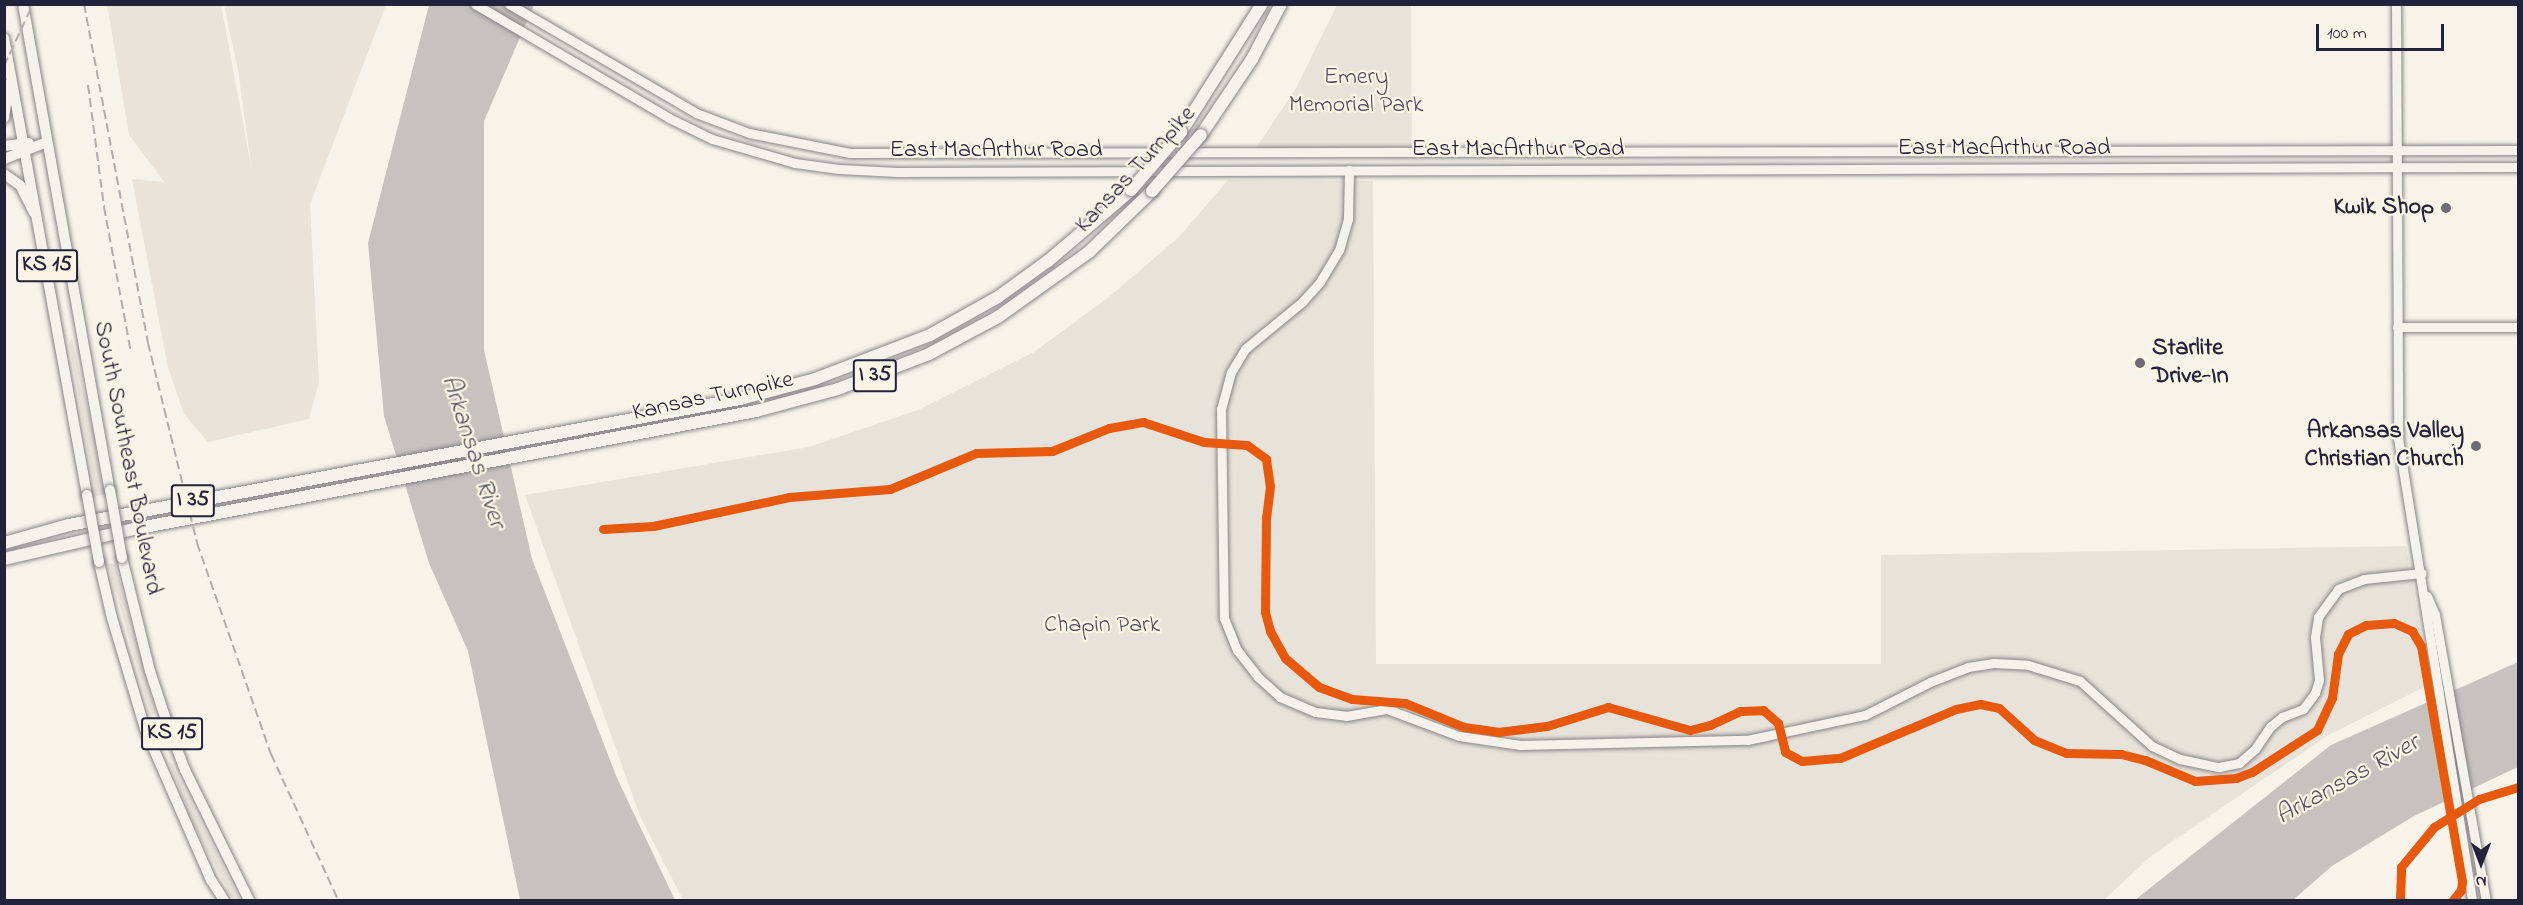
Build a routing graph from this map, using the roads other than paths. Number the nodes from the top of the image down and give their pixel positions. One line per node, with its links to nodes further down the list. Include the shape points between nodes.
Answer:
1 (23, 4): 10 (main road, South Southeast Boulevard / KS 15)
2 (476, 4): 20 (street, East MacArthur Road, via 712,139 795,162 897,172)
3 (509, 4): 14 (street, East MacArthur Road, via 696,113 749,133 850,153)
4 (1262, 4): 25 (highway, Kansas Turnpike / I 35, bridge, via 1181,132 1131,190 1024,280 965,317 895,350 759,395)
5 (1281, 4): 28 (highway, Kansas Turnpike / I 35, bridge, via 1252,59 1201,135 1118,227 1064,272 998,317 929,354 794,402 134,529)
6 (2396, 4): 15 (street)
7 (4, 38): 8 (main road, South Southeast Boulevard / KS 15)
8 (10, 72): 9 (main road); 12 (main road, South Southeast Boulevard / KS 15)
9 (4, 118)
10 (47, 142): 12 (main road); 32 (main road, South Southeast Boulevard / KS 15, bridge, via 122,558 150,671 185,770)
11 (4, 146): 12 (main road)
12 (24, 147): 16 (main road); 22 (main road, South Southeast Boulevard / KS 15)
13 (2518, 150): 15 (street, East MacArthur Road)
14 (1628, 151): 15 (street, East MacArthur Road); 19 (street)
15 (2396, 151): 17 (street)
16 (4, 159)
17 (2396, 167): 18 (street, East MacArthur Road); 19 (street, East MacArthur Road); 23 (street)
18 (2518, 167)
19 (1628, 169): 20 (street, East MacArthur Road)
20 (1349, 170): 29 (street, via 1348,219 1338,250 1320,282 1302,302 1245,349 1231,372 1221,409 1224,618 1237,650 1258,677 1280,696 1315,712 1346,716 1387,709 1459,736 1509,744 1747,740 1865,715 1968,667 1994,663 2028,665 2080,681 2152,746 2180,759 2219,767 2239,763 2270,727 2282,717 2303,709 2316,693 2318,617 2338,589 2364,579)
21 (4, 174): 22 (main road, via 20,185)
22 (38, 218): 31 (main road, South Southeast Boulevard / KS 15, bridge, via 99,562 145,729 202,860)
23 (2397, 327): 24 (street); 29 (street, via 2398,438)
24 (2518, 327)
25 (69, 525): 26 (highway); 27 (highway, Kansas Turnpike / I 35)
26 (4, 534)
27 (4, 543)
28 (4, 559)
29 (2422, 573): 30 (street)
30 (2425, 591): 33 (street, via 2424,620); 34 (street, via 2435,615 2444,660)
31 (224, 900)
32 (249, 900)
33 (2472, 900)
34 (2486, 900)

